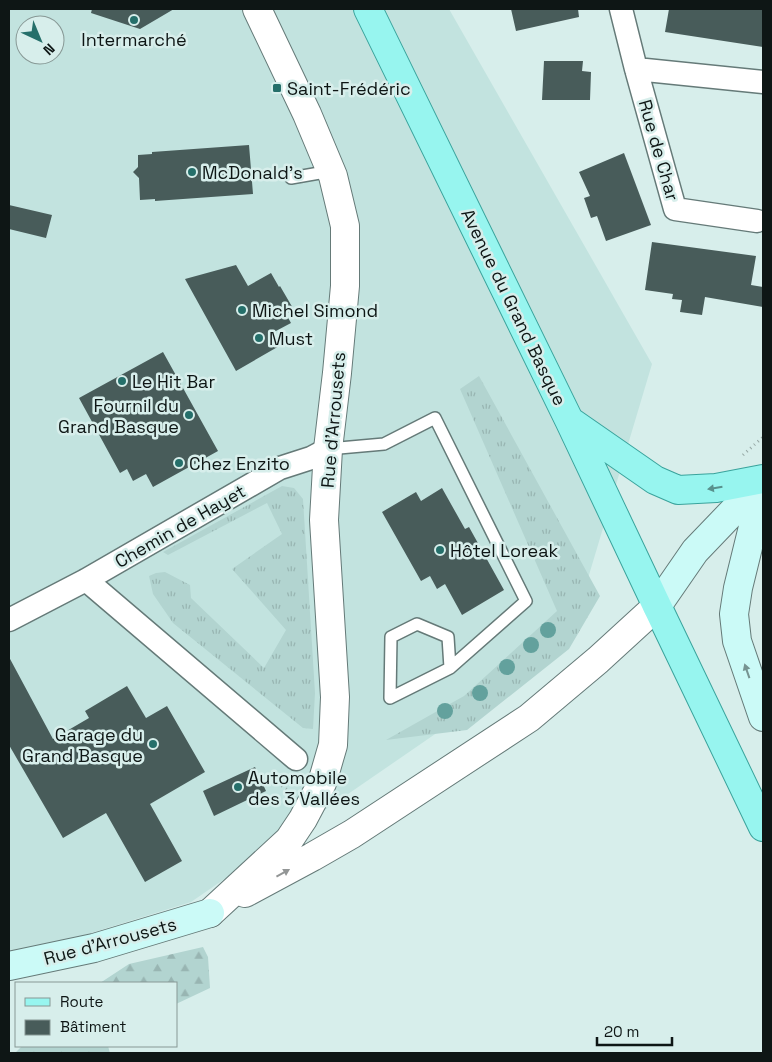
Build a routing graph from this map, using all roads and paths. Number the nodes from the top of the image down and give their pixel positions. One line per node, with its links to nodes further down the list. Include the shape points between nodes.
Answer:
1 (257, 9): 6 (street, Rue d'Arrousets)
2 (368, 9): 9 (main road, Avenue du Grand Basque)
3 (621, 9): 4 (street, Rue de Char)
4 (636, 69): 5 (street, Rue de Char); 8 (street, Rue de Char, via 675,209)
5 (763, 82)
6 (331, 171): 7 (lane); 10 (street, Rue d'Arrousets, via 345,226 345,286)
7 (291, 178)
8 (757, 221)
9 (569, 420): 11 (main road, one-way to 9, via 678,490 655,480); 14 (main road, Avenue du Grand Basque)
10 (328, 448): 13 (street, Chemin de Hayet, via 311,458 280,468); 16 (lane, via 384,444 435,418 526,601); 20 (street, Rue d'Arrousets, via 324,520 335,697 333,745 322,783)
11 (763, 480): 14 (main road, via 695,551)
12 (763, 486): 17 (main road, one-way to 12, via 737,641 734,614)
13 (86, 580): 15 (street, Chemin de Hayet); 18 (street)
14 (657, 606): 19 (main road, Avenue du Grand Basque); 21 (street, Rue d'Arrousets, via 529,718)
15 (9, 620)
16 (450, 668): 16 (lane, via 433,676 390,698 391,637 417,624 448,637)
17 (763, 717)
18 (296, 759)
19 (763, 827)
20 (289, 840): 21 (street); 22 (street, Rue d'Arrousets)
21 (312, 858): 22 (street, Rue d'Arrousets, one-way to 21)
22 (210, 913): 23 (main road, Rue d'Arrousets, via 94,948)
23 (9, 966)

